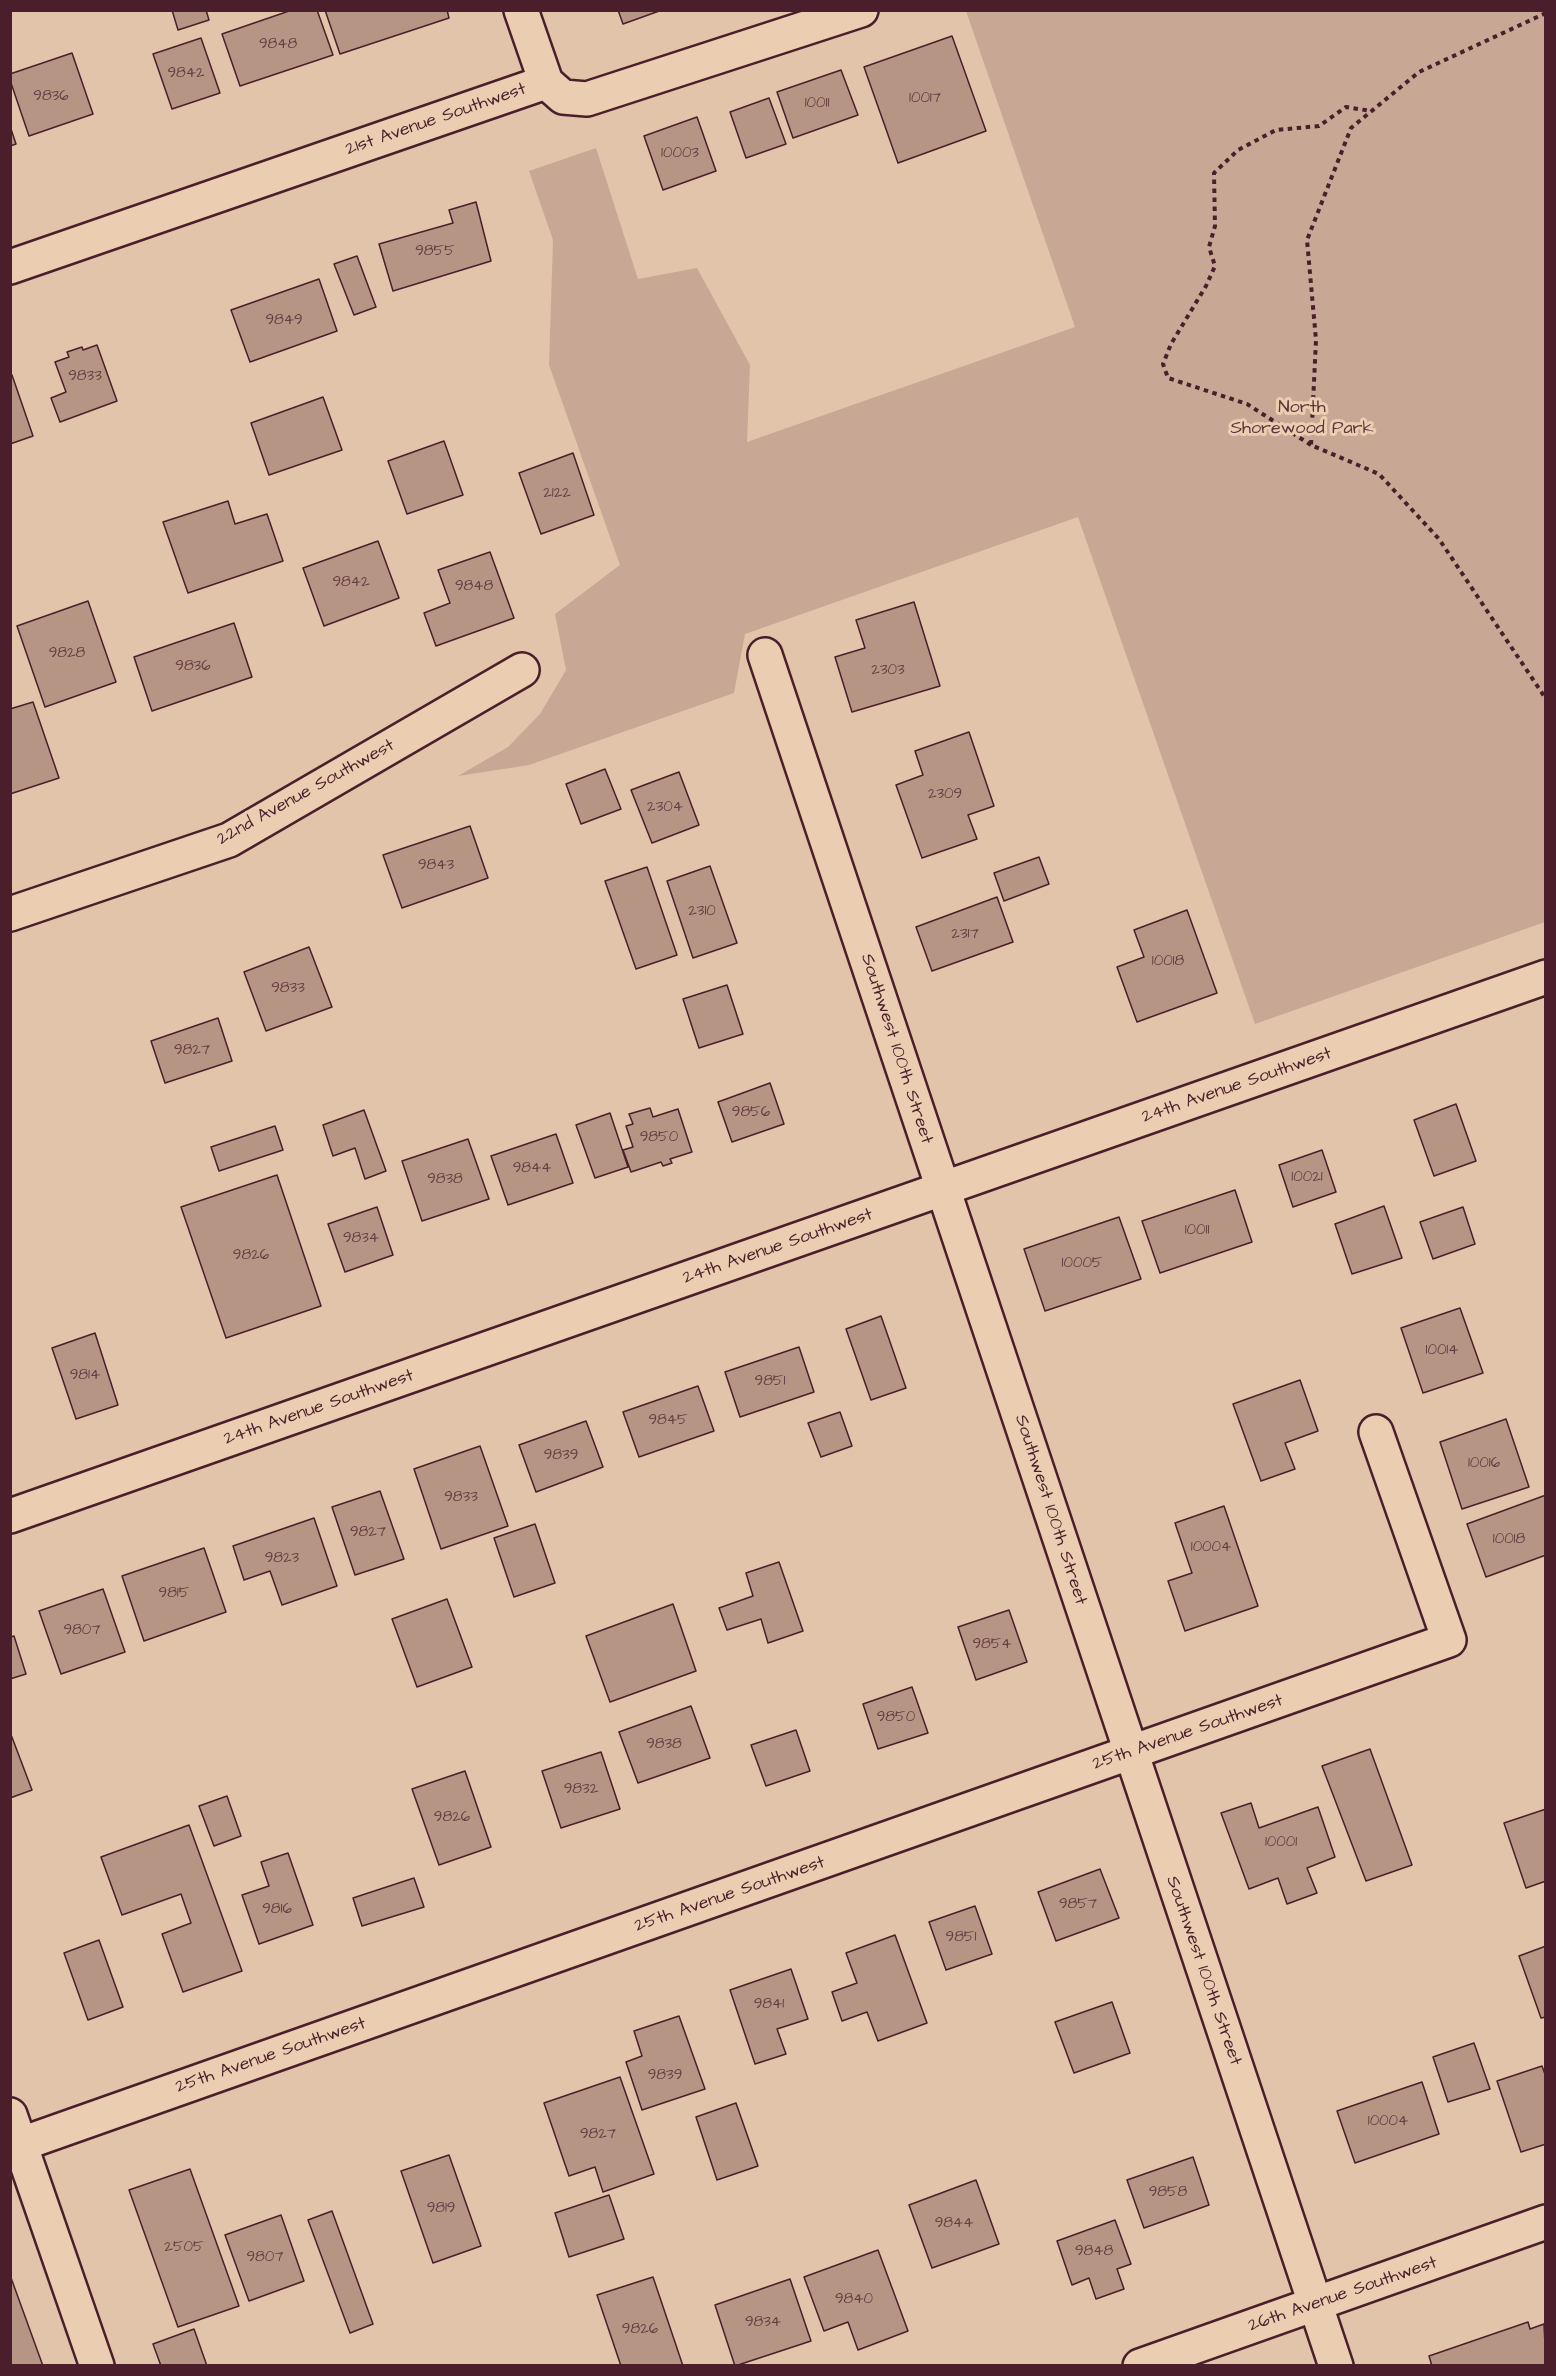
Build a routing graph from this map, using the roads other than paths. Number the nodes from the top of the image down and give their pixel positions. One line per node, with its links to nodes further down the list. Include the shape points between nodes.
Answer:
1 (521, 10): 3 (street)
2 (861, 10): 3 (street, 21st Avenue Southwest, via 587,99 563,97)
3 (546, 82): 4 (street, 21st Avenue Southwest)
4 (10, 267)
5 (765, 655): 9 (street, Southwest 100th Street)
6 (522, 670): 7 (street, 22nd Avenue Southwest, via 229,840)
7 (10, 914)
8 (1545, 977): 9 (street, 24th Avenue Southwest)
9 (943, 1189): 11 (street, 24th Avenue Southwest); 12 (street, Southwest 100th Street)
10 (1376, 1432): 12 (street, 25th Avenue Southwest, via 1449,1640)
11 (10, 1516)
12 (1130, 1754): 13 (street, 25th Avenue Southwest); 15 (street, Southwest 100th Street)
13 (14, 2136): 16 (street)
14 (1545, 2222): 15 (street, 26th Avenue Southwest)
15 (1316, 2305): 17 (street, 26th Avenue Southwest); 18 (street, Southwest 100th Street)
16 (97, 2366)
17 (1140, 2366)
18 (1336, 2366)

